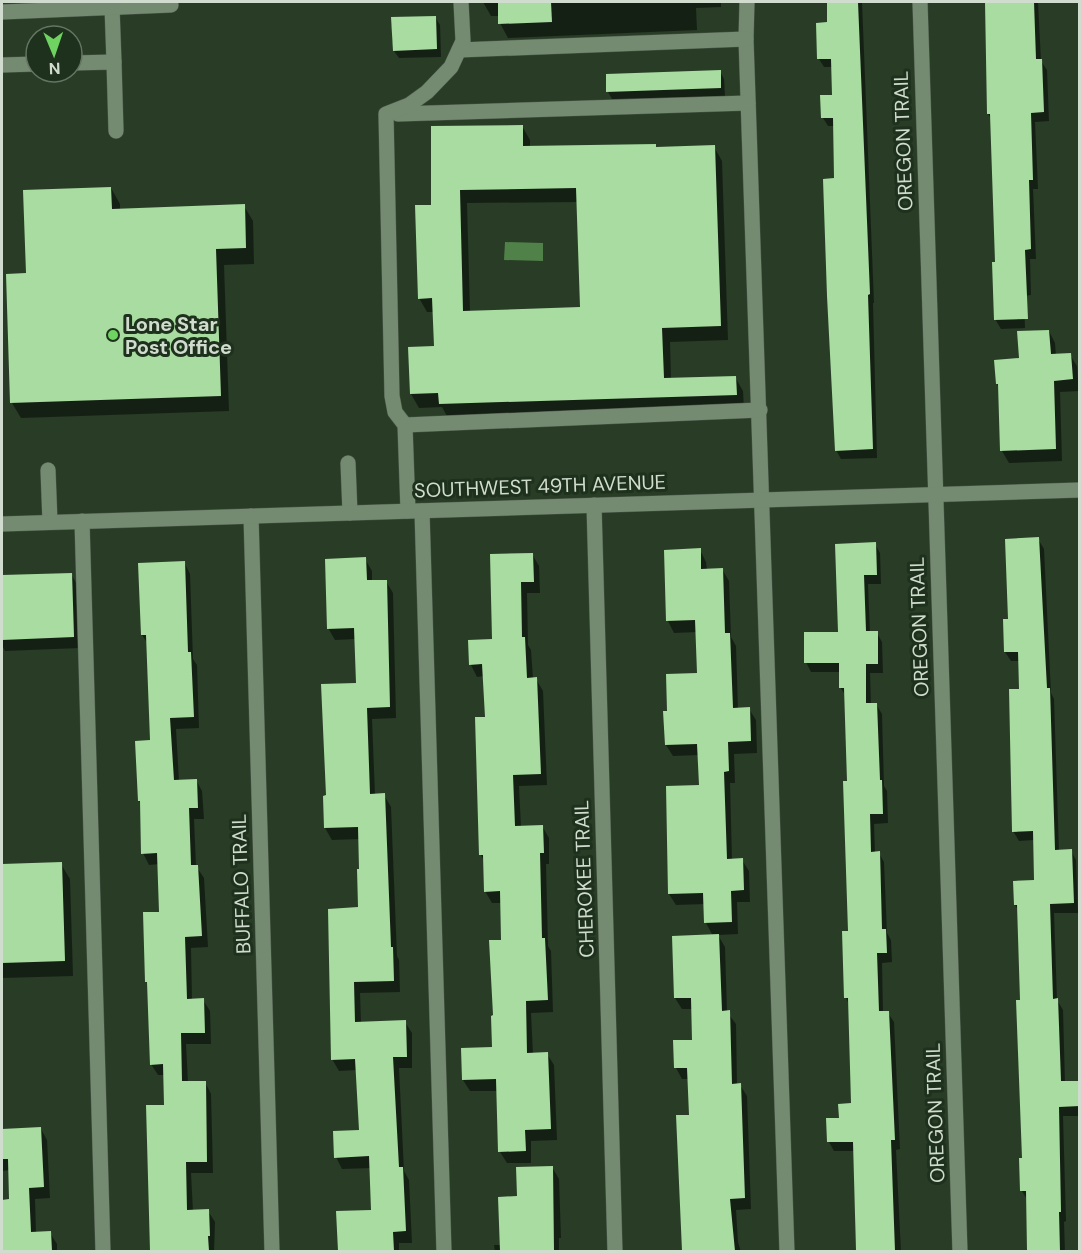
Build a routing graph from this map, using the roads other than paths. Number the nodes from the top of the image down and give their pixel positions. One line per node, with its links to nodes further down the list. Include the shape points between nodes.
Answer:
1 (461, 2): 8 (street, via 463,41)
2 (747, 2): 7 (street)
3 (920, 2): 21 (street, OREGON TRAIL)
4 (171, 5): 5 (street)
5 (112, 7): 6 (street); 9 (street)
6 (2, 12)
7 (746, 39): 8 (street); 13 (street)
8 (459, 50): 14 (street, via 451,66 427,92)
9 (114, 62): 10 (street); 15 (street)
10 (84, 63)
11 (24, 64): 12 (street)
12 (2, 65)
13 (748, 103): 14 (street); 16 (street)
14 (386, 114): 17 (street, via 392,396 395,412)
15 (116, 131)
16 (760, 410): 17 (street); 22 (street)
17 (405, 424): 24 (street)
18 (348, 463): 25 (street)
19 (48, 470): 28 (street)
20 (1080, 490): 21 (street, SOUTHWEST 49TH AVENUE)
21 (935, 495): 22 (street, SOUTHWEST 49TH AVENUE); 35 (street, OREGON TRAIL)
22 (763, 499): 23 (street, SOUTHWEST 49TH AVENUE); 34 (street)
23 (594, 505): 24 (street, SOUTHWEST 49TH AVENUE); 33 (street, CHEROKEE TRAIL)
24 (416, 511): 25 (street, SOUTHWEST 49TH AVENUE); 32 (street)
25 (350, 513): 26 (street, SOUTHWEST 49TH AVENUE)
26 (251, 516): 27 (street, SOUTHWEST 49TH AVENUE); 31 (street, BUFFALO TRAIL)
27 (82, 521): 28 (street, SOUTHWEST 49TH AVENUE); 30 (street)
28 (50, 522): 29 (street, SOUTHWEST 49TH AVENUE)
29 (2, 524)
30 (103, 1251)
31 (272, 1251)
32 (444, 1251)
33 (615, 1251)
34 (788, 1251)
35 (960, 1251)

